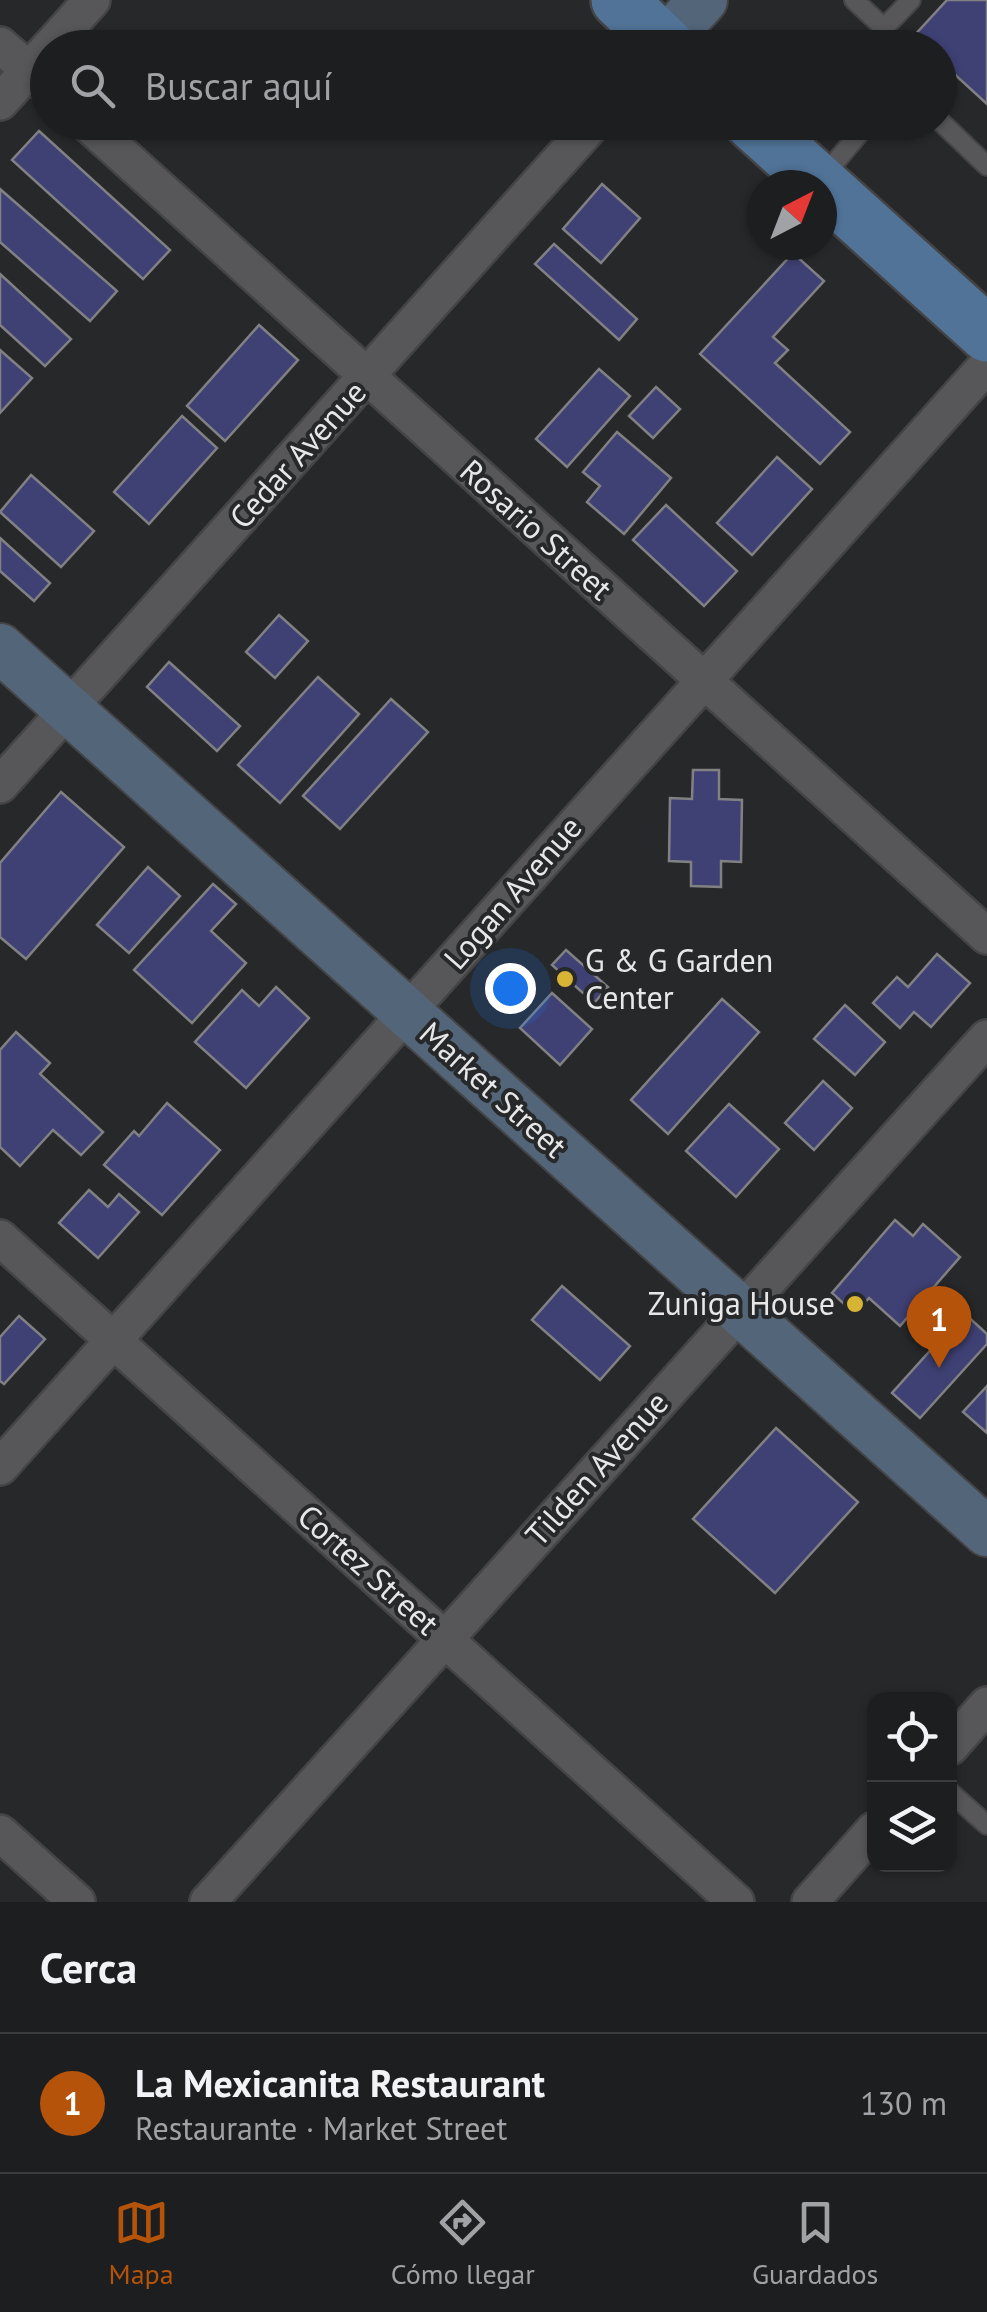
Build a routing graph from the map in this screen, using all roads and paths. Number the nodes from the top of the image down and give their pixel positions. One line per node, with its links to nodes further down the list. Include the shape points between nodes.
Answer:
1 (92, 0): 7 (street)
2 (620, 0): 8 (main road)
3 (703, 0): 9 (street)
4 (854, 0): 6 (lane)
5 (910, 0): 6 (lane)
6 (884, 28)
7 (69, 30)
8 (649, 30)
9 (678, 30)
10 (0, 45): 11 (street)
11 (30, 58)
12 (30, 75): 13 (street)
13 (0, 102)
14 (957, 137): 19 (lane)
15 (106, 140): 25 (street, Rosario Street)
16 (578, 140): 25 (street, Cedar Avenue)
17 (772, 140): 20 (main road)
18 (854, 140): 21 (lane)
19 (987, 166)
20 (806, 170)
21 (829, 170)
22 (837, 198): 23 (main road)
23 (987, 334)
24 (987, 365): 27 (street, Logan Avenue)
25 (368, 378): 27 (street, Rosario Street); 28 (street, Cedar Avenue)
26 (0, 648): 28 (street, Market Street)
27 (702, 680): 30 (street, Rosario Street); 31 (street, Logan Avenue)
28 (68, 709): 29 (street, Cedar Avenue); 31 (street, Market Street)
29 (0, 785)
30 (987, 936)
31 (407, 1013): 34 (street, Market Street); 35 (street, Logan Avenue)
32 (987, 1038): 34 (street, Tilden Avenue)
33 (0, 1238): 35 (street, Cortez Street)
34 (740, 1311): 37 (street, Market Street); 38 (street, Tilden Avenue)
35 (112, 1340): 36 (street, Logan Avenue); 38 (street, Cortez Street)
36 (0, 1467)
37 (987, 1532)
38 (444, 1638): 46 (street, Tilden Avenue); 47 (street, Cortez Street)
39 (987, 1705): 40 (street)
40 (957, 1739)
41 (957, 1798): 42 (lane)
42 (987, 1825)
43 (0, 1833): 45 (street)
44 (867, 1838): 48 (street)
45 (76, 1902)
46 (208, 1902)
47 (736, 1902)
48 (810, 1902)

